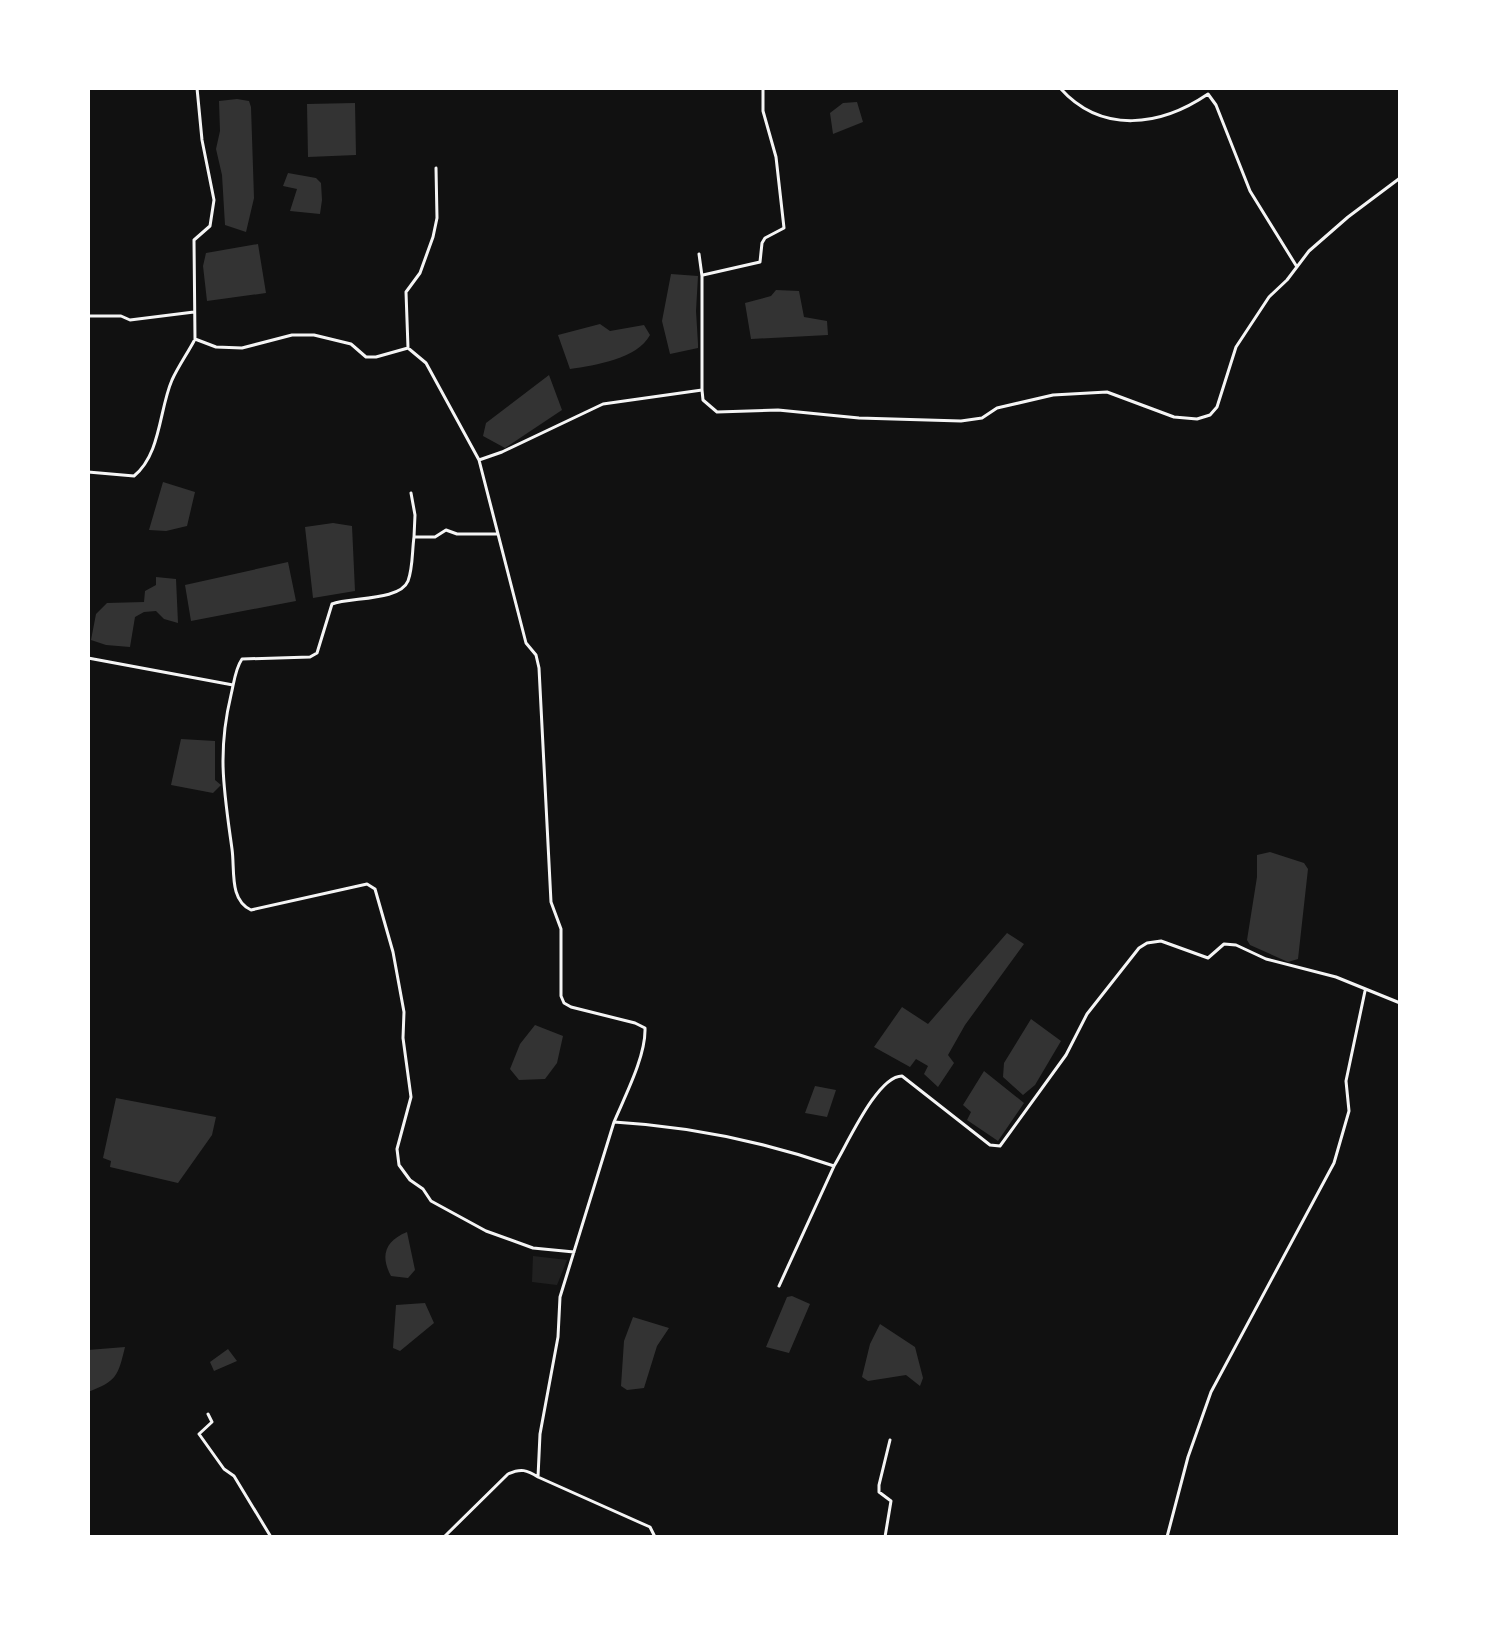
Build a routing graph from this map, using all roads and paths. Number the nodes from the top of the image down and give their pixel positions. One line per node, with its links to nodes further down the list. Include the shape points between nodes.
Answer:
1 (197, 88): 11 (street, via 214,200 210,226 194,240)
2 (763, 88): 10 (street, via 784,228 765,238 760,262)
3 (1060, 88): 5 (street, via 1090,110 1128,122 1164,116)
4 (1207, 88): 5 (street)
5 (1208, 94): 9 (street, via 1250,191)
6 (436, 168): 14 (street, via 433,237 420,273 406,292)
7 (1400, 178): 9 (street, via 1348,217)
8 (699, 254): 10 (street)
9 (1297, 267): 15 (street, via 1242,336 1214,412 1197,419 1174,417 1107,392 1053,395 997,408 982,418 924,421 778,410 717,412 703,400)
10 (702, 276): 15 (street)
11 (194, 312): 12 (street, via 130,320); 13 (street)
12 (88, 316)
13 (195, 339): 14 (street, via 242,348 314,335 346,342 366,357); 17 (street, via 172,380 142,469 134,476)
14 (408, 348): 16 (street, via 426,363)
15 (702, 390): 16 (street, via 603,404)
16 (479, 460): 19 (street)
17 (88, 472)
18 (411, 493): 20 (street)
19 (497, 534): 20 (street, via 446,530 435,537); 25 (street, via 526,643 539,668 551,902 561,929 561,996 571,1007 645,1028)
20 (414, 537): 22 (street, via 406,586 332,604 317,653 242,659)
21 (88, 658): 22 (street)
22 (233, 685): 27 (street, via 222,776 236,896 242,906 251,910 372,885 404,1012 411,1097 397,1149 399,1165 431,1201 486,1231 533,1248)
23 (1366, 989): 24 (street); 26 (street, via 1236,945 1224,944 1208,958 1161,941 1147,943 1130,956 1087,1014 1066,1055 1000,1146 990,1145 902,1076 895,1076 861,1118); 36 (street, via 1346,1081 1349,1111 1334,1163 1211,1392)
24 (1400, 1003)
25 (614, 1122): 26 (street, via 735,1140); 27 (street)
26 (834, 1166): 28 (street)
27 (574, 1252): 31 (street, via 560,1297)
28 (779, 1286)
29 (208, 1414): 32 (street, via 212,1422 199,1434 234,1476)
30 (890, 1440): 35 (street, via 879,1485 879,1492 891,1501)
31 (538, 1477): 33 (street, via 517,1469 508,1474); 34 (street, via 650,1527)
32 (271, 1537)
33 (444, 1537)
34 (655, 1537)
35 (885, 1537)
36 (1167, 1537)

